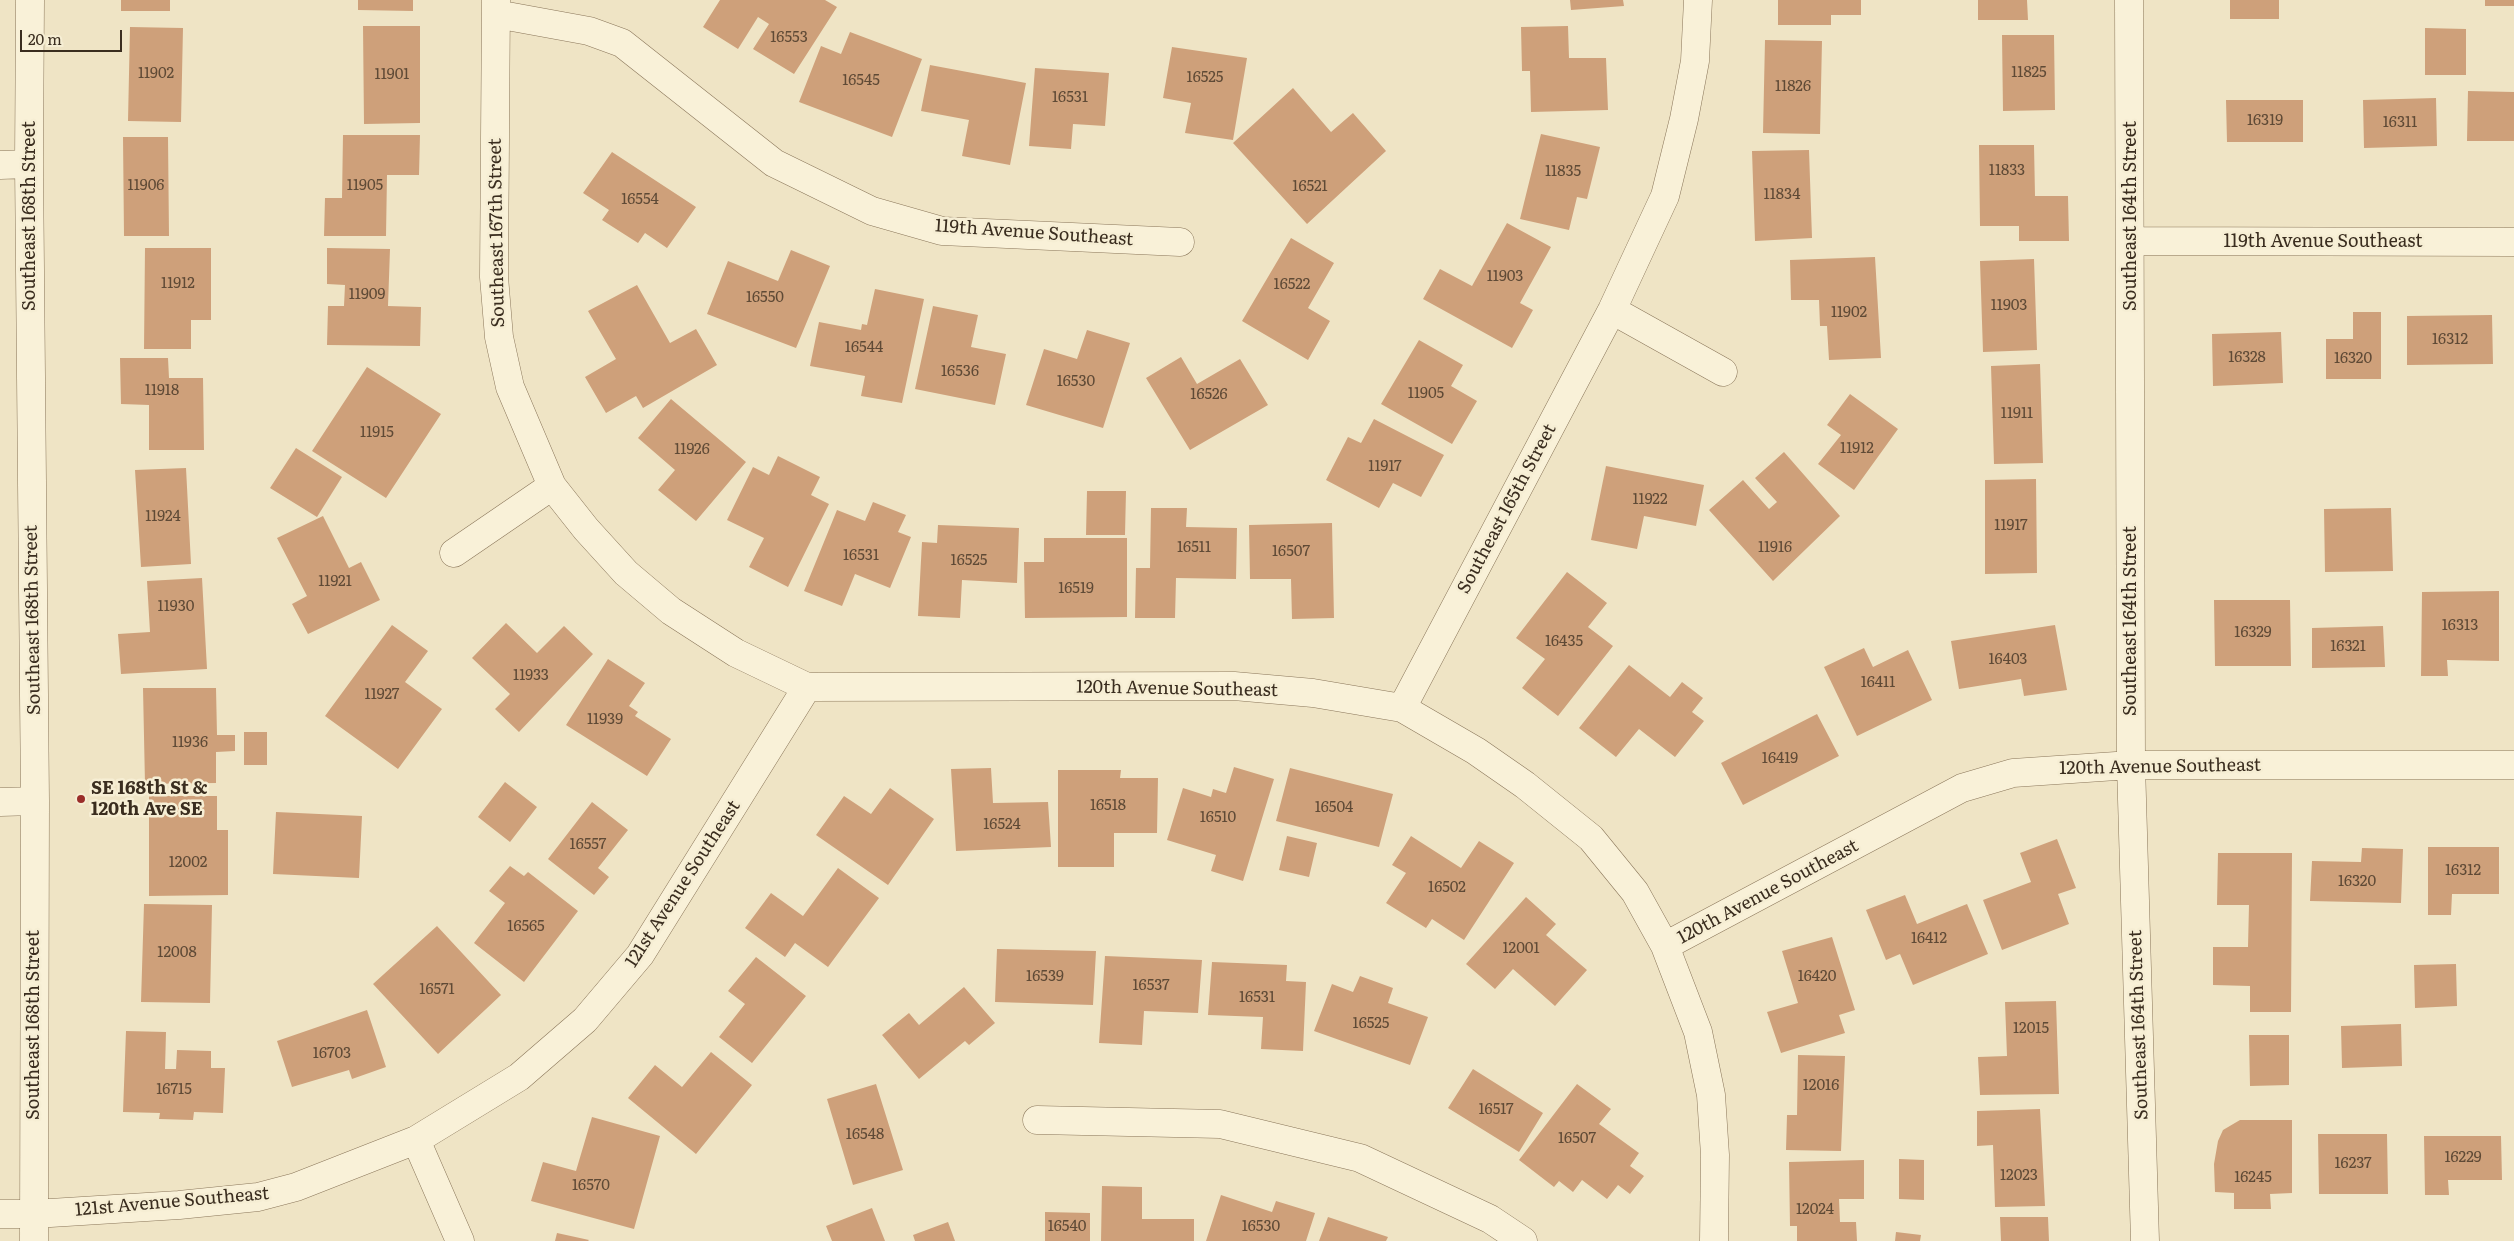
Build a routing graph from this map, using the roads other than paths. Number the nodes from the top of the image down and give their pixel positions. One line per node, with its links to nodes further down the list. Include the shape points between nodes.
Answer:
1 (30, 0): 5 (street, Southeast 168th Street)
2 (1698, 0): 10 (street, Southeast 165th Street, via 1694,61 1665,196)
3 (2129, 0): 7 (street, Southeast 164th Street)
4 (496, 7): 8 (street, 119th Avenue Southeast, via 622,43 774,163 872,211 942,231); 12 (street, Southeast 167th Street, via 494,277 499,337 510,386)
5 (29, 164): 6 (street); 18 (street, Southeast 168th Street)
6 (0, 165)
7 (2132, 241): 9 (street, 119th Avenue Southeast); 16 (street, Southeast 164th Street)
8 (1180, 242)
9 (2514, 242)
10 (1612, 310): 11 (street); 15 (street, Southeast 165th Street)
11 (1723, 372)
12 (552, 486): 13 (street); 14 (street, Southeast 167th Street, via 626,573 671,611 736,653)
13 (454, 552)
14 (807, 687): 15 (street, 120th Avenue Southeast, via 1234,686 1313,693); 22 (street, 121st Avenue Southeast, via 640,955 585,1020 519,1077)
15 (1402, 708): 20 (street, 120th Avenue Southeast, via 1476,751 1591,838 1635,892)
16 (2131, 765): 17 (street, 120th Avenue Southeast); 20 (street, 120th Avenue Southeast, via 2013,773 1962,788); 29 (street, Southeast 164th Street)
17 (2514, 765)
18 (35, 801): 19 (street); 24 (street, Southeast 168th Street)
19 (0, 802)
20 (1665, 946): 28 (street, via 1698,1032 1711,1095 1715,1155)
21 (1037, 1120): 27 (street, via 1220,1124 1351,1156 1490,1219)
22 (416, 1140): 24 (street, 121st Avenue Southeast, via 296,1187 258,1197); 26 (street)
23 (0, 1214): 24 (street, 121st Avenue Southeast)
24 (34, 1214): 25 (street, Southeast 168th Street)
25 (34, 1241)
26 (460, 1241)
27 (1523, 1241)
28 (1714, 1241)
29 (2145, 1241)

